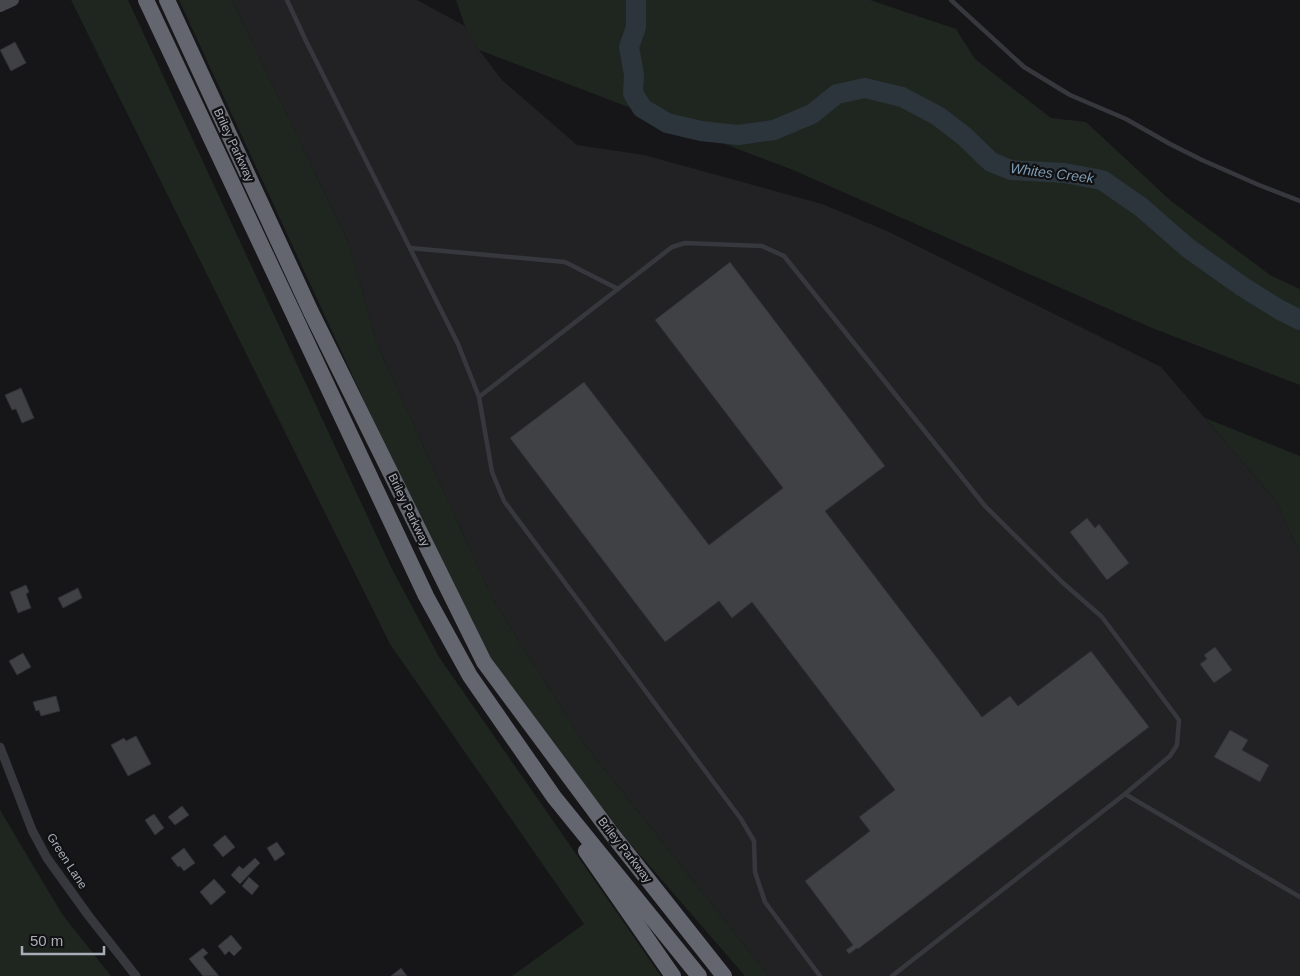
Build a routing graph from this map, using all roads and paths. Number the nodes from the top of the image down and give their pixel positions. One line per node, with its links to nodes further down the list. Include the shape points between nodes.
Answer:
1 (13, 0): 6 (street)
2 (146, 0): 13 (highway, Briley Parkway, via 426,596 470,676)
3 (166, 0): 18 (highway, Briley Parkway, via 311,312 484,662 611,833)
4 (287, 0): 8 (lane)
5 (951, 0): 7 (lane, via 1024,67 1070,95 1126,119 1202,160)
6 (0, 6)
7 (1300, 201)
8 (410, 248): 9 (lane, via 564,262); 10 (lane, via 458,344)
9 (618, 289): 10 (lane); 12 (lane, via 672,247 685,243 762,246 784,256 984,506 1102,617 1179,720 1177,745 1170,756)
10 (479, 397): 19 (lane, via 492,472 504,501 741,819 754,841 755,872 765,902)
11 (0, 747): 15 (street, Green Lane, via 32,830 47,858)
12 (1125, 794): 14 (lane); 20 (lane)
13 (554, 797): 16 (highway, via 587,854); 17 (highway, Briley Parkway)
14 (1300, 897)
15 (136, 976)
16 (673, 976)
17 (699, 976)
18 (724, 976)
19 (820, 976)
20 (892, 976)

